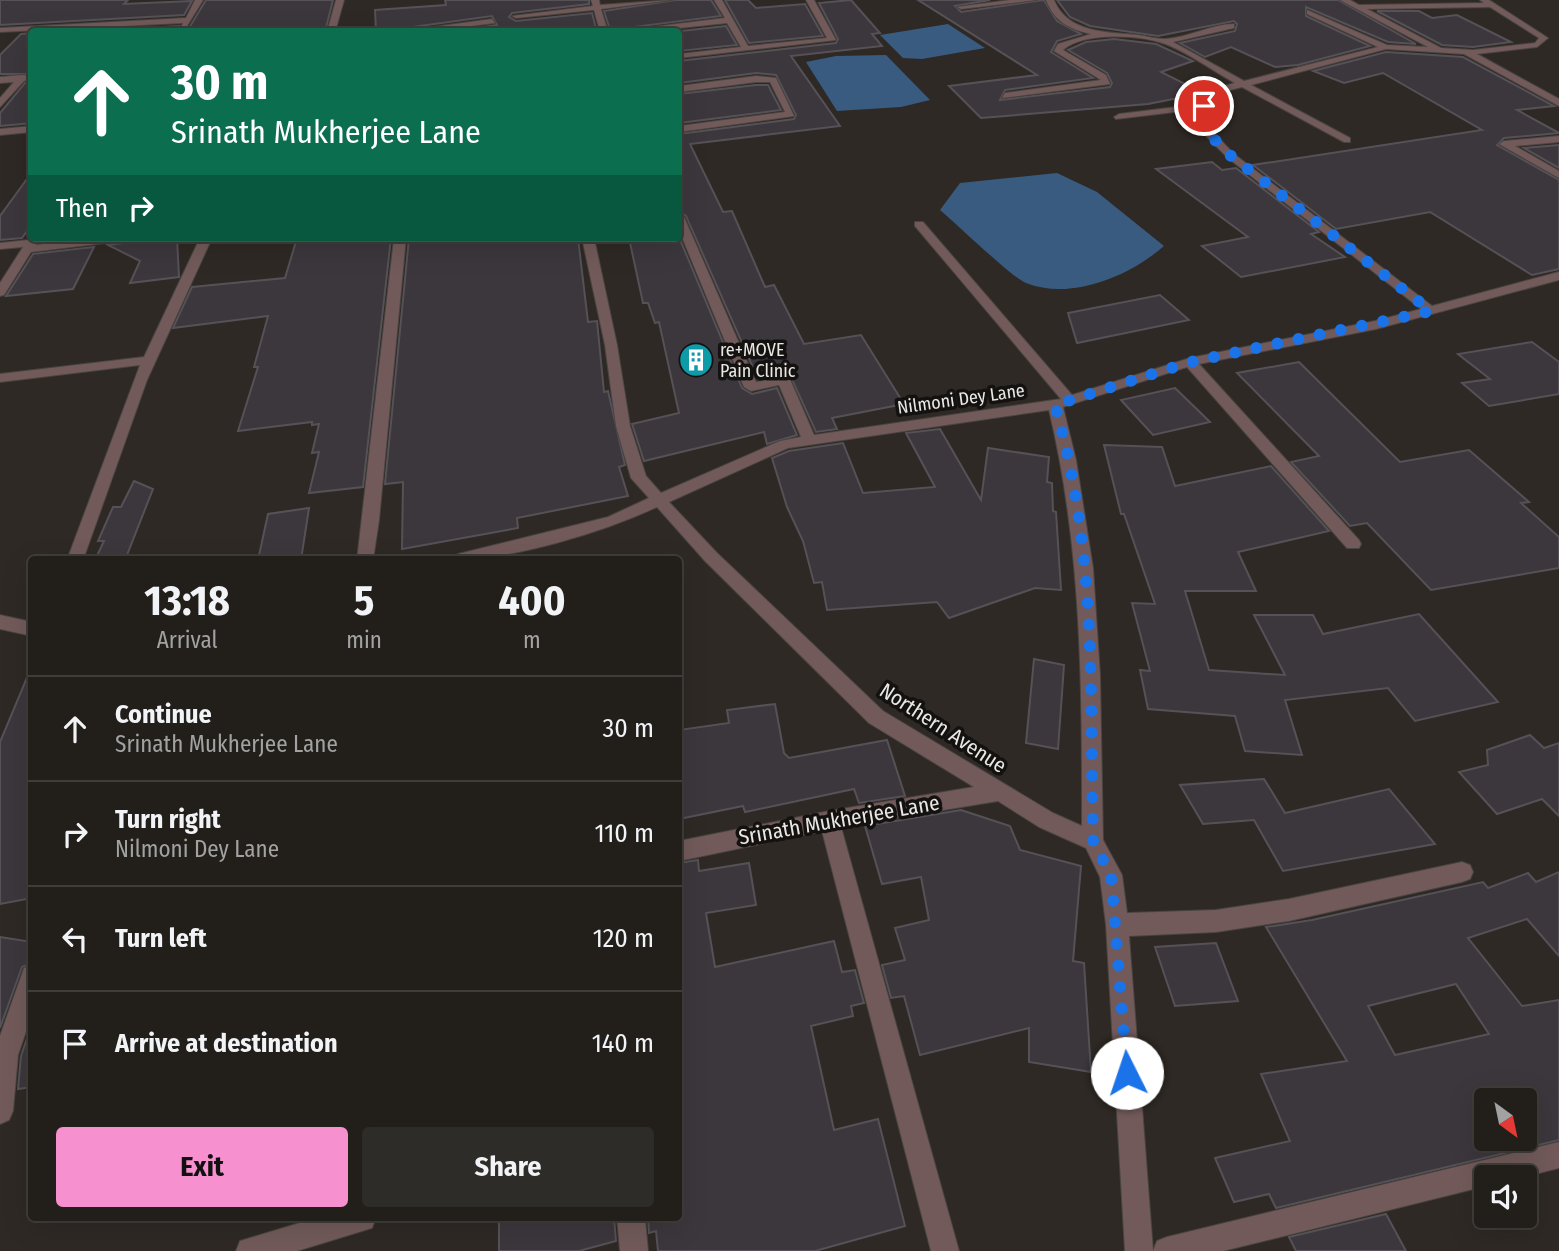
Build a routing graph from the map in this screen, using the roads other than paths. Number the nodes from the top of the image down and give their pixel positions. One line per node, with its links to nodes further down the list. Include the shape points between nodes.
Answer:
1 (199, 0): 15 (street)
2 (340, 0): 21 (street)
3 (668, 0): 10 (street)
4 (718, 0): 16 (street)
5 (810, 0): 30 (street, via 832,40)
6 (1033, 0): 11 (street)
7 (1050, 0): 27 (street, via 1059,18)
8 (1344, 0): 12 (street)
9 (1488, 3): 12 (street); 32 (street, via 1548,39)
10 (596, 4): 14 (street); 23 (street)
11 (961, 7)
12 (1360, 7): 31 (street)
13 (1310, 12): 29 (street)
14 (516, 16)
15 (189, 20): 19 (street); 20 (street)
16 (730, 20): 24 (street); 30 (street)
17 (492, 21): 22 (street)
18 (1231, 26): 28 (street)
19 (38, 28)
20 (184, 28)
21 (332, 28)
22 (430, 28)
23 (603, 28)
24 (653, 28)
25 (28, 29): 26 (street)
26 (0, 30)
27 (1098, 34): 28 (street); 38 (street, via 1060,46 1058,51 1107,82)
28 (1165, 41): 36 (street)
29 (1386, 47): 31 (street); 36 (street)
30 (746, 49): 33 (street)
31 (1441, 51): 32 (street)
32 (1465, 51): 39 (street)
33 (682, 56)
34 (27, 78): 35 (street); 40 (street)
35 (0, 80)
36 (1243, 84): 41 (street, via 1216,91); 46 (street)
37 (682, 89): 44 (street, via 773,80 791,114)
38 (1005, 96)
39 (1559, 103)
40 (0, 104)
41 (1204, 106): 42 (street); 59 (street, via 1208,133 1231,156)
42 (1119, 117)
43 (28, 129): 45 (street)
44 (682, 129)
45 (0, 132)
46 (1347, 140)
47 (1557, 140): 48 (street, via 1504,144)
48 (1559, 175)
49 (682, 224): 64 (street, via 751,387 784,380)
50 (919, 224): 63 (street)
51 (49, 242): 55 (street)
52 (204, 242): 60 (street)
53 (399, 242): 68 (street)
54 (589, 242): 65 (street, Northern Avenue, via 623,426 639,478)
55 (31, 243): 56 (street); 58 (street)
56 (0, 246)
57 (1559, 276): 59 (street, Nilmoni Dey Lane)
58 (0, 292)
59 (1431, 311): 61 (street, Nilmoni Dey Lane)
60 (150, 360): 62 (street); 67 (street)
61 (1190, 362): 63 (street, Nilmoni Dey Lane); 66 (street)
62 (0, 378)
63 (1062, 403): 64 (street, Nilmoni Dey Lane); 74 (street, via 1090,601)
64 (809, 440): 65 (street, Nilmoni Dey Lane, via 785,444)
65 (658, 499): 69 (street, Nilmoni Dey Lane, via 612,521); 72 (street, Northern Avenue, via 711,557 876,717)
66 (1353, 544)
67 (76, 556)
68 (366, 556)
69 (474, 556)
70 (0, 622): 71 (street)
71 (28, 628)
72 (1000, 792): 73 (street, Srinath Mukherjee Lane); 74 (street, Northern Avenue)
73 (830, 820): 75 (street, Srinath Mukherjee Lane); 85 (street)
74 (1093, 841): 77 (street, via 1111,875)
75 (682, 850)
76 (1462, 872): 77 (street, via 1289,911 1216,921)
77 (1117, 926): 86 (street)
78 (28, 989): 79 (street, via 6,1055)
79 (0, 1111)
80 (1559, 1155): 87 (street)
81 (352, 1221): 83 (street)
82 (631, 1221): 84 (street)
83 (250, 1251)
84 (634, 1251)
85 (945, 1251)
86 (1139, 1251)
87 (1167, 1251)

